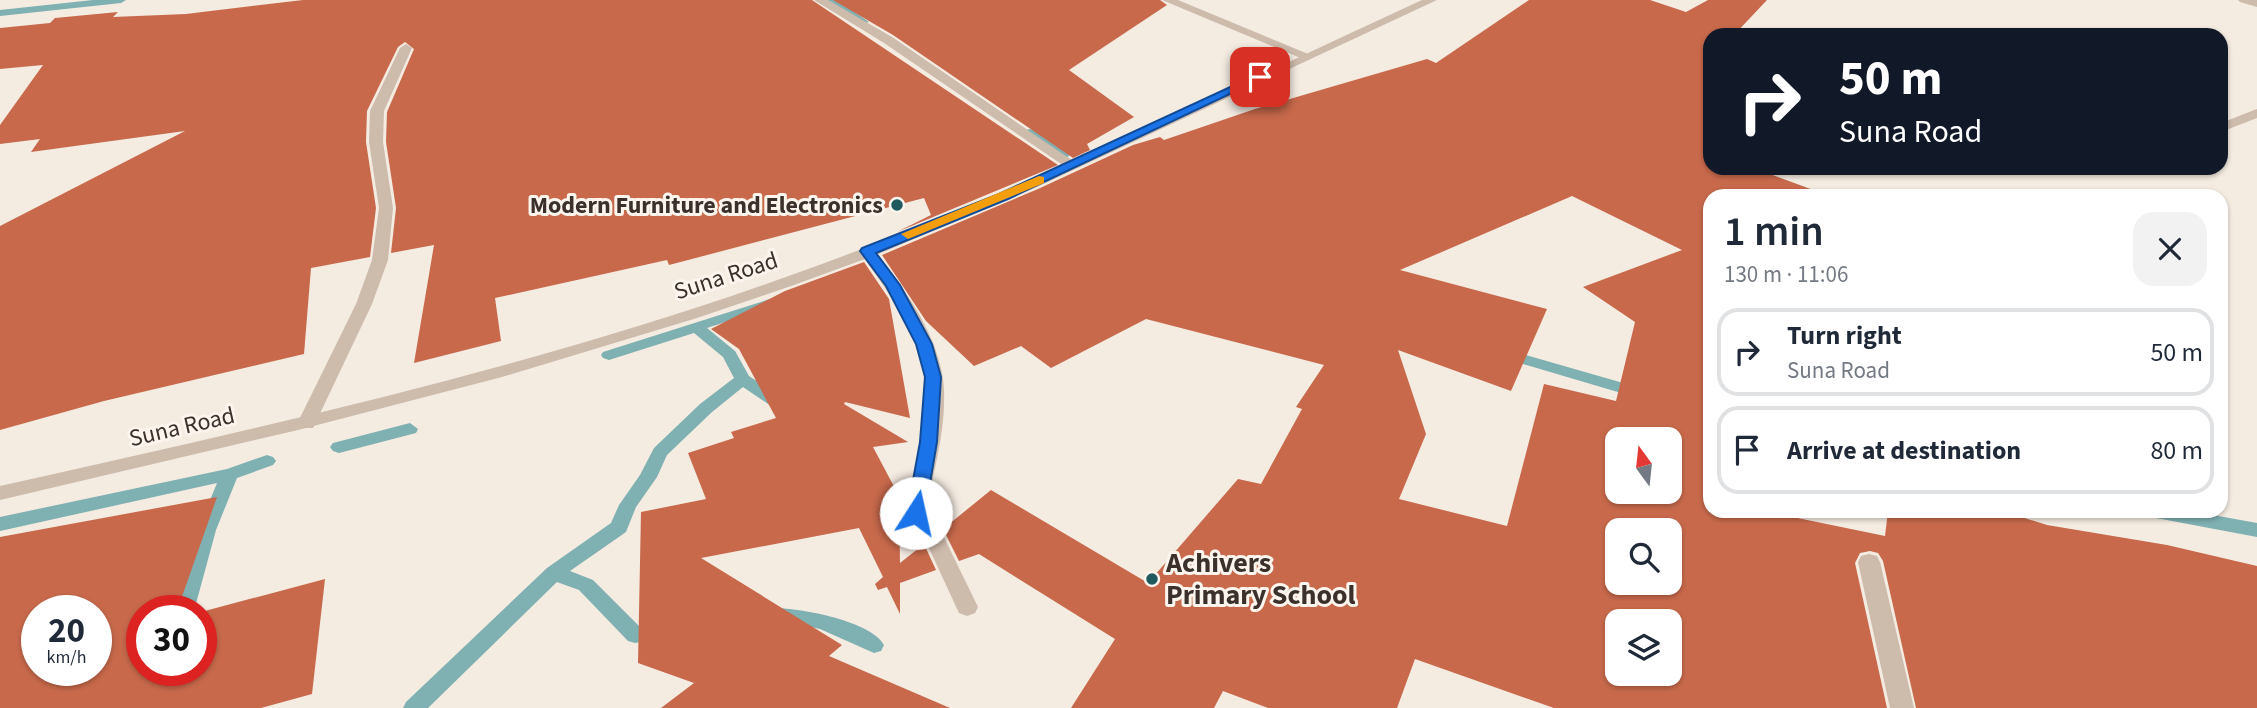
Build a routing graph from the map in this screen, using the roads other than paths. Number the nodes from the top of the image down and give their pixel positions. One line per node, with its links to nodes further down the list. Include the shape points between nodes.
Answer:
1 (820, 0): 10 (street, via 888,40)
2 (1168, 0): 7 (street)
3 (1431, 0): 7 (street, Suna Road)
4 (2244, 0): 5 (street)
5 (2257, 4)
6 (407, 48): 12 (street, via 377,111 376,142 386,208 380,260)
7 (1307, 56): 10 (street, Suna Road)
8 (2257, 113): 9 (street)
9 (2228, 125)
10 (1072, 165): 11 (street, Suna Road)
11 (867, 251): 12 (street, Suna Road, via 564,355); 15 (street, via 893,285 918,332 933,377 930,433 916,513 929,527)
12 (306, 424): 13 (street, Suna Road)
13 (0, 493)
14 (1869, 562): 16 (street)
15 (967, 607)
16 (1902, 708)

